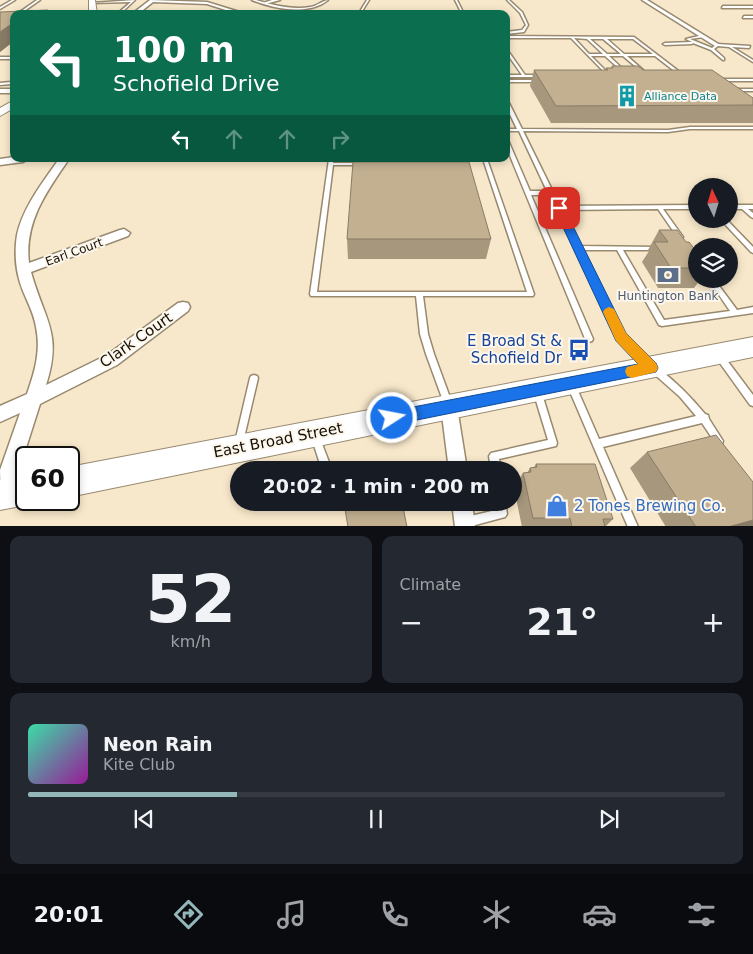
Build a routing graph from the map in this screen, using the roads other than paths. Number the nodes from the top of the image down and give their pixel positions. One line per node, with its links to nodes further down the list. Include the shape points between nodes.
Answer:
1 (14, 0): 15 (lane)
2 (39, 0): 16 (lane)
3 (152, 0): 11 (street); 18 (street)
4 (216, 0): 11 (street)
5 (253, 0): 12 (lane)
6 (278, 0): 12 (street)
7 (327, 0): 12 (lane, via 318,5 289,8)
8 (508, 0): 22 (lane, via 521,12 527,25 523,31)
9 (644, 0): 23 (street)
10 (92, 2): 17 (lane, via 134,1)
11 (207, 3): 19 (street)
12 (265, 3)
13 (723, 7): 14 (lane)
14 (753, 7)
15 (0, 8)
16 (24, 10)
17 (123, 10)
18 (139, 10)
19 (231, 10)
20 (753, 16): 21 (lane)
21 (744, 17)
22 (510, 33)
23 (703, 36): 28 (lane, via 687,39); 30 (street)
24 (510, 37): 25 (lane)
25 (571, 37): 26 (lane); 34 (lane)
26 (587, 37): 27 (lane); 35 (lane)
27 (603, 37): 36 (lane); 37 (lane, via 634,38)
28 (693, 43): 29 (lane); 30 (lane)
29 (665, 44)
30 (715, 47): 31 (lane); 38 (lane)
31 (729, 47): 32 (lane); 39 (lane)
32 (749, 47)
33 (510, 55): 42 (lane)
34 (588, 55): 35 (lane); 45 (lane)
35 (606, 55): 36 (lane); 45 (lane, via 628,76)
36 (623, 55): 37 (lane); 46 (lane, via 646,76)
37 (655, 55): 40 (lane, via 679,73)
38 (723, 59)
39 (753, 61)
40 (674, 75)
41 (510, 76): 42 (lane)
42 (524, 76): 43 (lane)
43 (548, 76)
44 (600, 76): 45 (lane)
45 (608, 76)
46 (637, 76)
47 (714, 80): 48 (lane)
48 (753, 80)
49 (510, 81): 50 (lane)
50 (546, 81)
51 (605, 81): 52 (lane)
52 (615, 81)
53 (753, 90): 54 (lane, via 732,90)
54 (740, 96)
55 (510, 109): 58 (lane)
56 (753, 128): 58 (lane)
57 (510, 130): 58 (lane)
58 (520, 130): 65 (lane)
59 (510, 150): 66 (lane)
60 (62, 162): 81 (street, via 29,212 21,251)
61 (330, 162): 83 (lane, via 313,294)
62 (343, 162): 64 (lane)
63 (486, 162): 83 (lane, via 531,294)
64 (368, 164)
65 (551, 192): 66 (lane); 71 (lane)
66 (528, 193): 87 (lane)
67 (753, 206): 70 (lane)
68 (688, 207): 72 (lane)
69 (738, 207): 70 (lane)
70 (743, 207): 73 (lane)
71 (559, 208): 72 (lane); 77 (lane)
72 (659, 208): 76 (lane)
73 (753, 216)
74 (731, 228): 80 (lane)
75 (124, 234): 81 (street, Earl Court)
76 (684, 241)
77 (579, 248): 78 (lane); 90 (lane, via 621,337)
78 (619, 248): 79 (lane); 86 (lane, via 662,323)
79 (659, 248)
80 (753, 251)
81 (23, 270): 94 (street, via 47,343 45,364)
82 (718, 288): 86 (lane)
83 (418, 294): 96 (lane, via 424,334)
84 (183, 307): 94 (street, Clark Court, via 112,360)
85 (753, 310): 86 (lane)
86 (736, 313)
87 (589, 339)
88 (753, 347): 89 (main road, East Broad Street)
89 (717, 354): 90 (main road, East Broad Street); 95 (lane)
90 (651, 368): 92 (main road, East Broad Street); 98 (lane)
91 (254, 378): 101 (lane)
92 (570, 384): 93 (main road, East Broad Street); 100 (lane)
93 (536, 390): 96 (main road, East Broad Street); 105 (lane, via 553,443 494,456)
94 (35, 397): 97 (street, Clark Court); 107 (street)
95 (753, 402)
96 (450, 407): 99 (main road, East Broad Street); 104 (street)
97 (0, 414)
98 (705, 418): 100 (lane); 102 (lane)
99 (314, 434): 101 (main road, East Broad Street); 103 (lane)
100 (597, 444): 110 (lane)
101 (238, 448): 106 (main road, East Broad Street)
102 (724, 449)
103 (324, 461)
104 (457, 461)
105 (495, 461)
106 (80, 480)
107 (9, 493)
108 (502, 511): 109 (lane, via 502,514)
109 (464, 517)
110 (632, 526)

